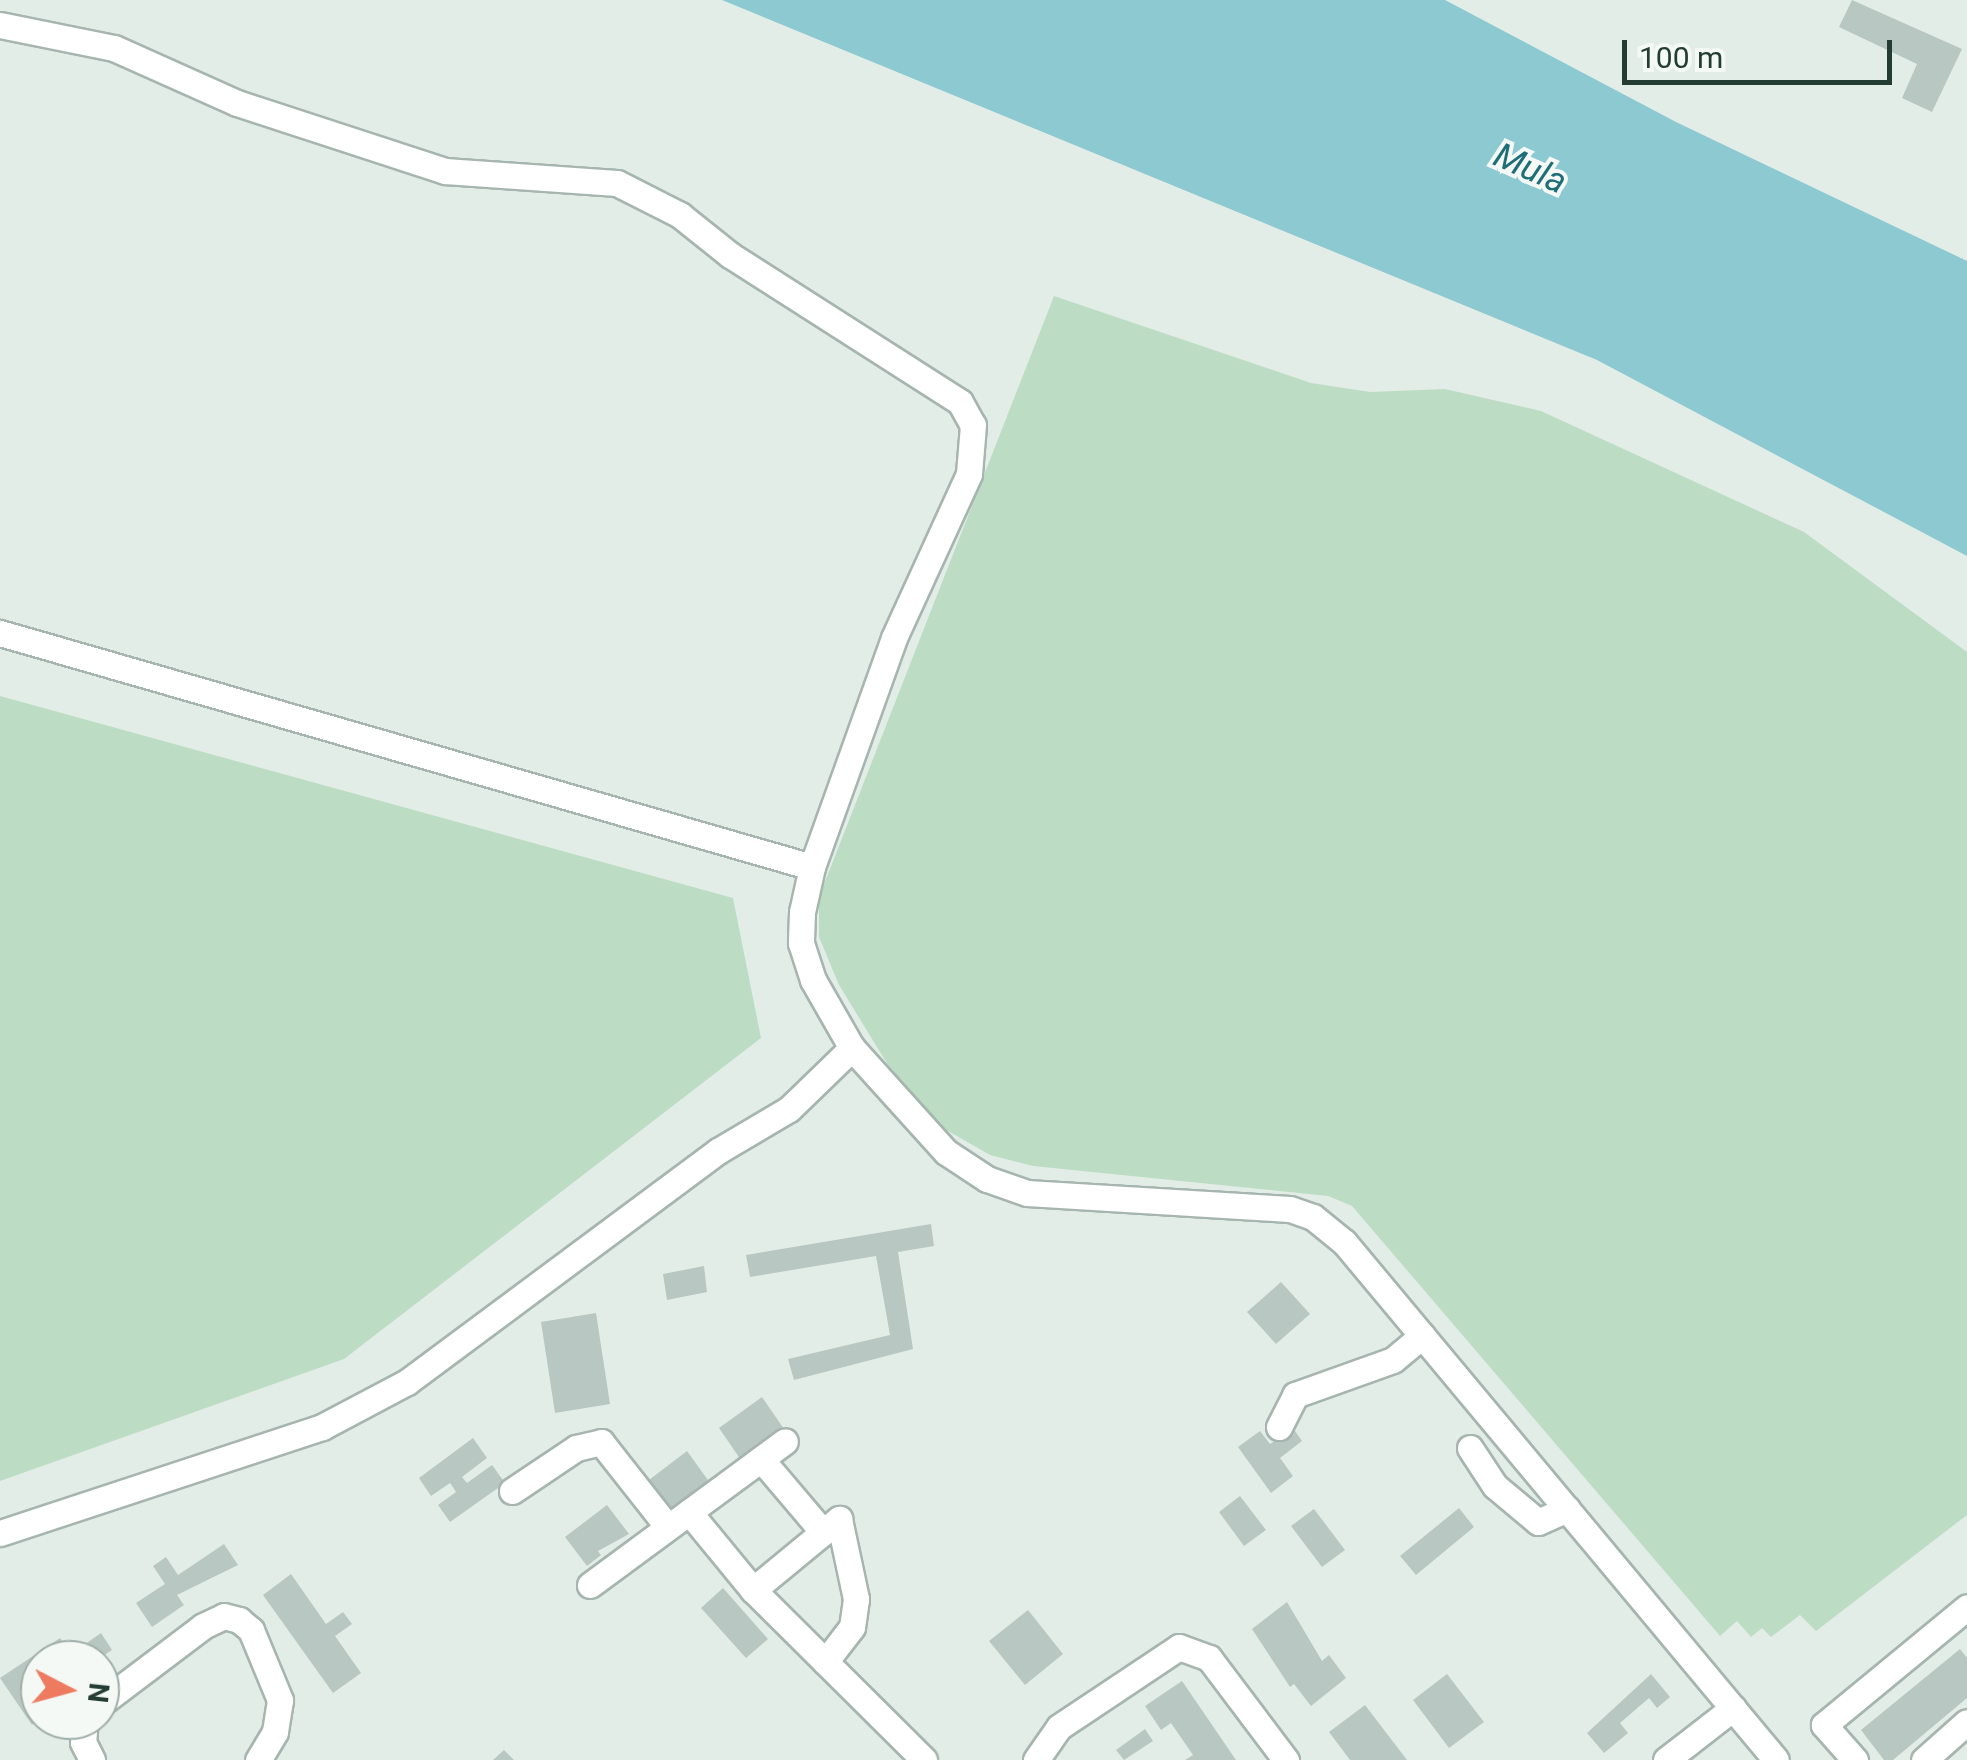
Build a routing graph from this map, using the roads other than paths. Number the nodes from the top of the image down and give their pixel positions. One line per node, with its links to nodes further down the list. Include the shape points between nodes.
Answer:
1 (0, 25): 3 (lane, via 114,48 236,103 445,171 617,183 680,214 730,255 960,402 973,425 969,474 894,638)
2 (0, 632): 3 (lane)
3 (812, 867): 4 (lane, via 802,943 813,980)
4 (852, 1048): 5 (lane, via 946,1152 987,1179 1027,1193 1290,1209 1313,1216 1344,1242); 14 (lane, via 790,1109 718,1151 407,1382 322,1427)
5 (1422, 1336): 6 (lane, via 1394,1360 1295,1395); 11 (lane)
6 (1279, 1427)
7 (785, 1441): 9 (lane)
8 (1470, 1448): 11 (lane, via 1495,1486 1538,1522)
9 (761, 1459): 12 (lane); 13 (lane)
10 (512, 1492): 12 (lane, via 576,1448 601,1442)
11 (1567, 1509): 20 (lane)
12 (679, 1520): 15 (lane); 16 (lane)
13 (823, 1532): 16 (lane); 18 (lane, via 839,1519 856,1599 852,1627)
14 (0, 1533)
15 (590, 1585)
16 (753, 1590): 18 (lane)
17 (1958, 1619): 28 (lane, via 1824,1725)
18 (826, 1662): 23 (lane)
19 (120, 1689): 22 (lane, via 203,1626 224,1616 239,1620 251,1630 280,1700 274,1732)
20 (1733, 1708): 26 (lane); 27 (lane)
21 (1967, 1722): 29 (lane)
22 (258, 1760)
23 (924, 1760)
24 (1036, 1760): 25 (lane, via 1059,1727 1179,1647 1209,1658)
25 (1286, 1760)
26 (1666, 1760)
27 (1776, 1760)
28 (1855, 1760)
29 (1924, 1760)

